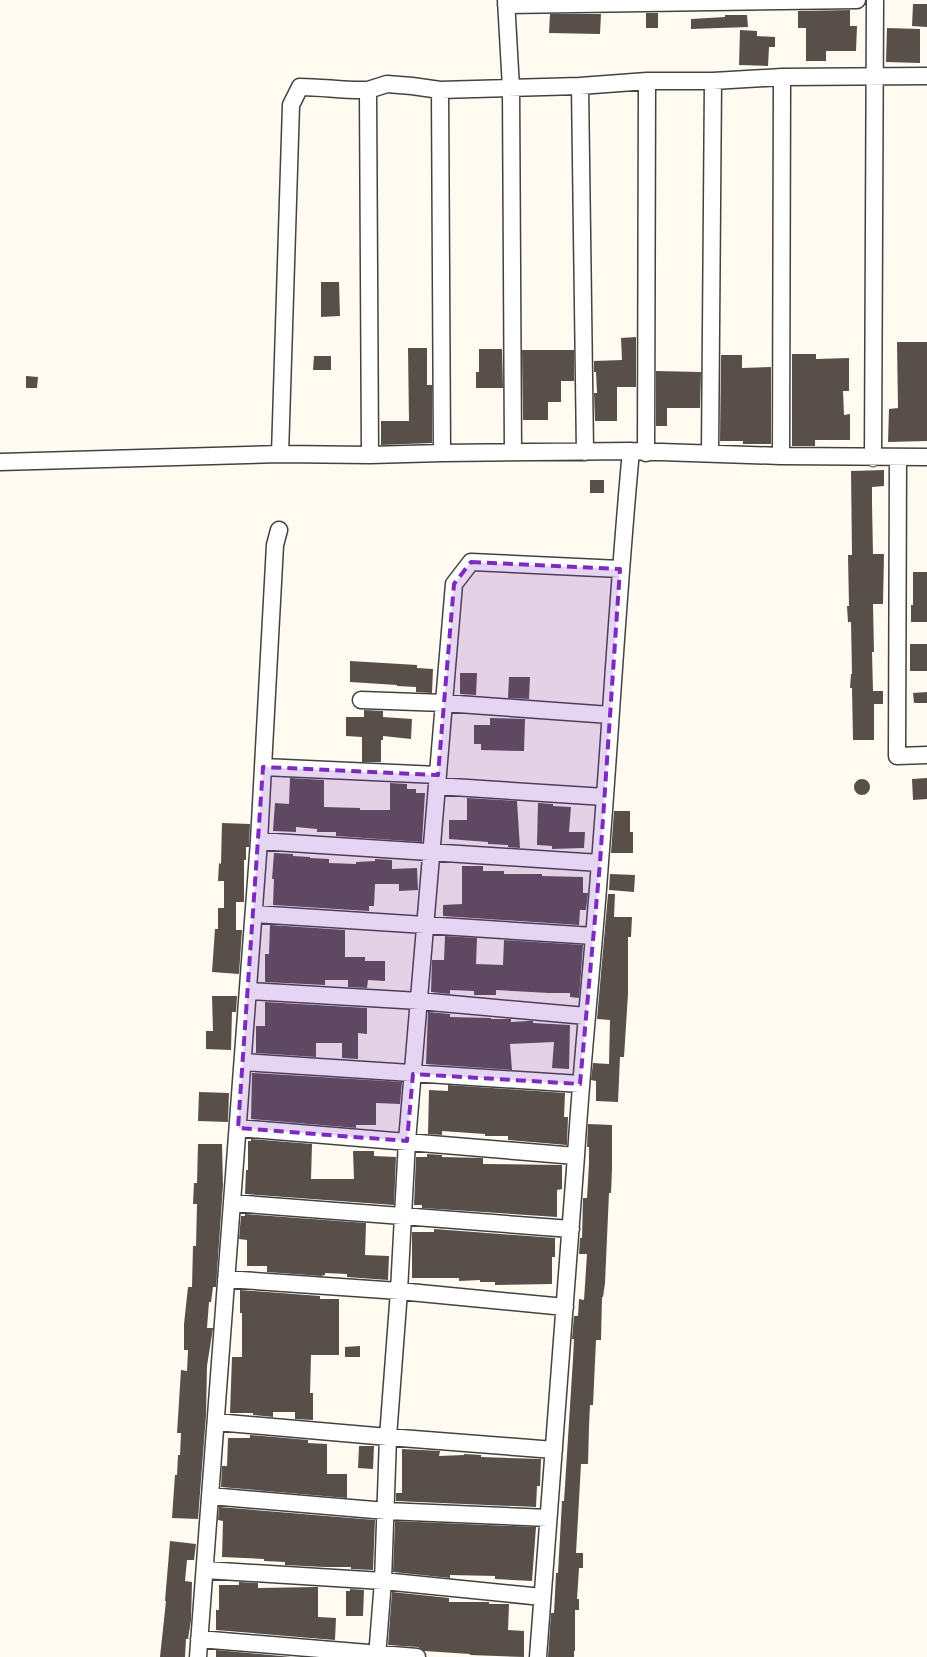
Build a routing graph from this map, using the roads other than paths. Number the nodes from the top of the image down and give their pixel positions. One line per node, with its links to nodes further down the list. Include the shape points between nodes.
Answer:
1 (857, 0): 3 (street)
2 (875, 0): 4 (street)
3 (506, 3): 10 (street)
4 (874, 76): 5 (street); 6 (street); 23 (street)
5 (927, 76)
6 (782, 77): 8 (street); 20 (street)
7 (647, 81): 8 (street); 9 (street); 15 (street)
8 (713, 81): 18 (street)
9 (580, 86): 10 (street); 14 (street)
10 (511, 88): 12 (street); 13 (street)
11 (368, 90): 12 (street, via 387,84); 17 (street, via 300,87 291,105); 19 (street)
12 (440, 90): 16 (street)
13 (513, 452): 14 (street); 16 (street)
14 (585, 452): 15 (street)
15 (639, 452): 18 (street); 26 (street)
16 (442, 453): 19 (street)
17 (280, 454): 19 (street); 24 (street)
18 (710, 454): 20 (street)
19 (370, 455)
20 (781, 456): 23 (street)
21 (898, 457): 22 (street); 23 (street); 30 (street, via 897,756)
22 (927, 457)
23 (873, 458)
24 (0, 462)
25 (279, 530): 31 (street, via 275,545)
26 (620, 569): 28 (street, via 471,562 454,584); 29 (street)
27 (361, 700): 28 (street)
28 (444, 703): 29 (street); 32 (street)
29 (610, 714): 33 (street)
30 (927, 755)
31 (263, 767): 32 (street); 34 (street)
32 (438, 780): 33 (street); 35 (street)
33 (605, 797): 36 (street)
34 (259, 841): 35 (street); 37 (street)
35 (432, 852): 36 (street); 38 (street)
36 (600, 863): 39 (street)
37 (254, 914): 38 (street); 40 (street)
38 (426, 925): 39 (street); 41 (street)
39 (594, 936): 42 (street)
40 (248, 991): 41 (street); 43 (street)
41 (419, 1001): 42 (street); 44 (street)
42 (586, 1016): 45 (street)
43 (243, 1062): 44 (street); 46 (street)
44 (413, 1074): 45 (street); 47 (street)
45 (580, 1084): 48 (street)
46 (238, 1128): 47 (street); 49 (street)
47 (407, 1141): 48 (street); 50 (street)
48 (576, 1156): 51 (street)
49 (232, 1203): 50 (street); 52 (street)
50 (402, 1216): 51 (street); 53 (street)
51 (570, 1229): 54 (street)
52 (226, 1279): 53 (street); 55 (street)
53 (399, 1291): 54 (street); 56 (street)
54 (564, 1307): 57 (street)
55 (216, 1422): 56 (street); 58 (street)
56 (388, 1438): 57 (street); 59 (street)
57 (554, 1450): 60 (street)
58 (210, 1496): 59 (street); 61 (street)
59 (386, 1511): 60 (street); 62 (street)
60 (548, 1518): 63 (street)
61 (205, 1570): 62 (street); 64 (street)
62 (383, 1581): 63 (street); 65 (street)
63 (542, 1597): 68 (street)
64 (199, 1639): 65 (street); 66 (street)
65 (377, 1655): 67 (street)
66 (198, 1657)
67 (417, 1657)
68 (538, 1657)

